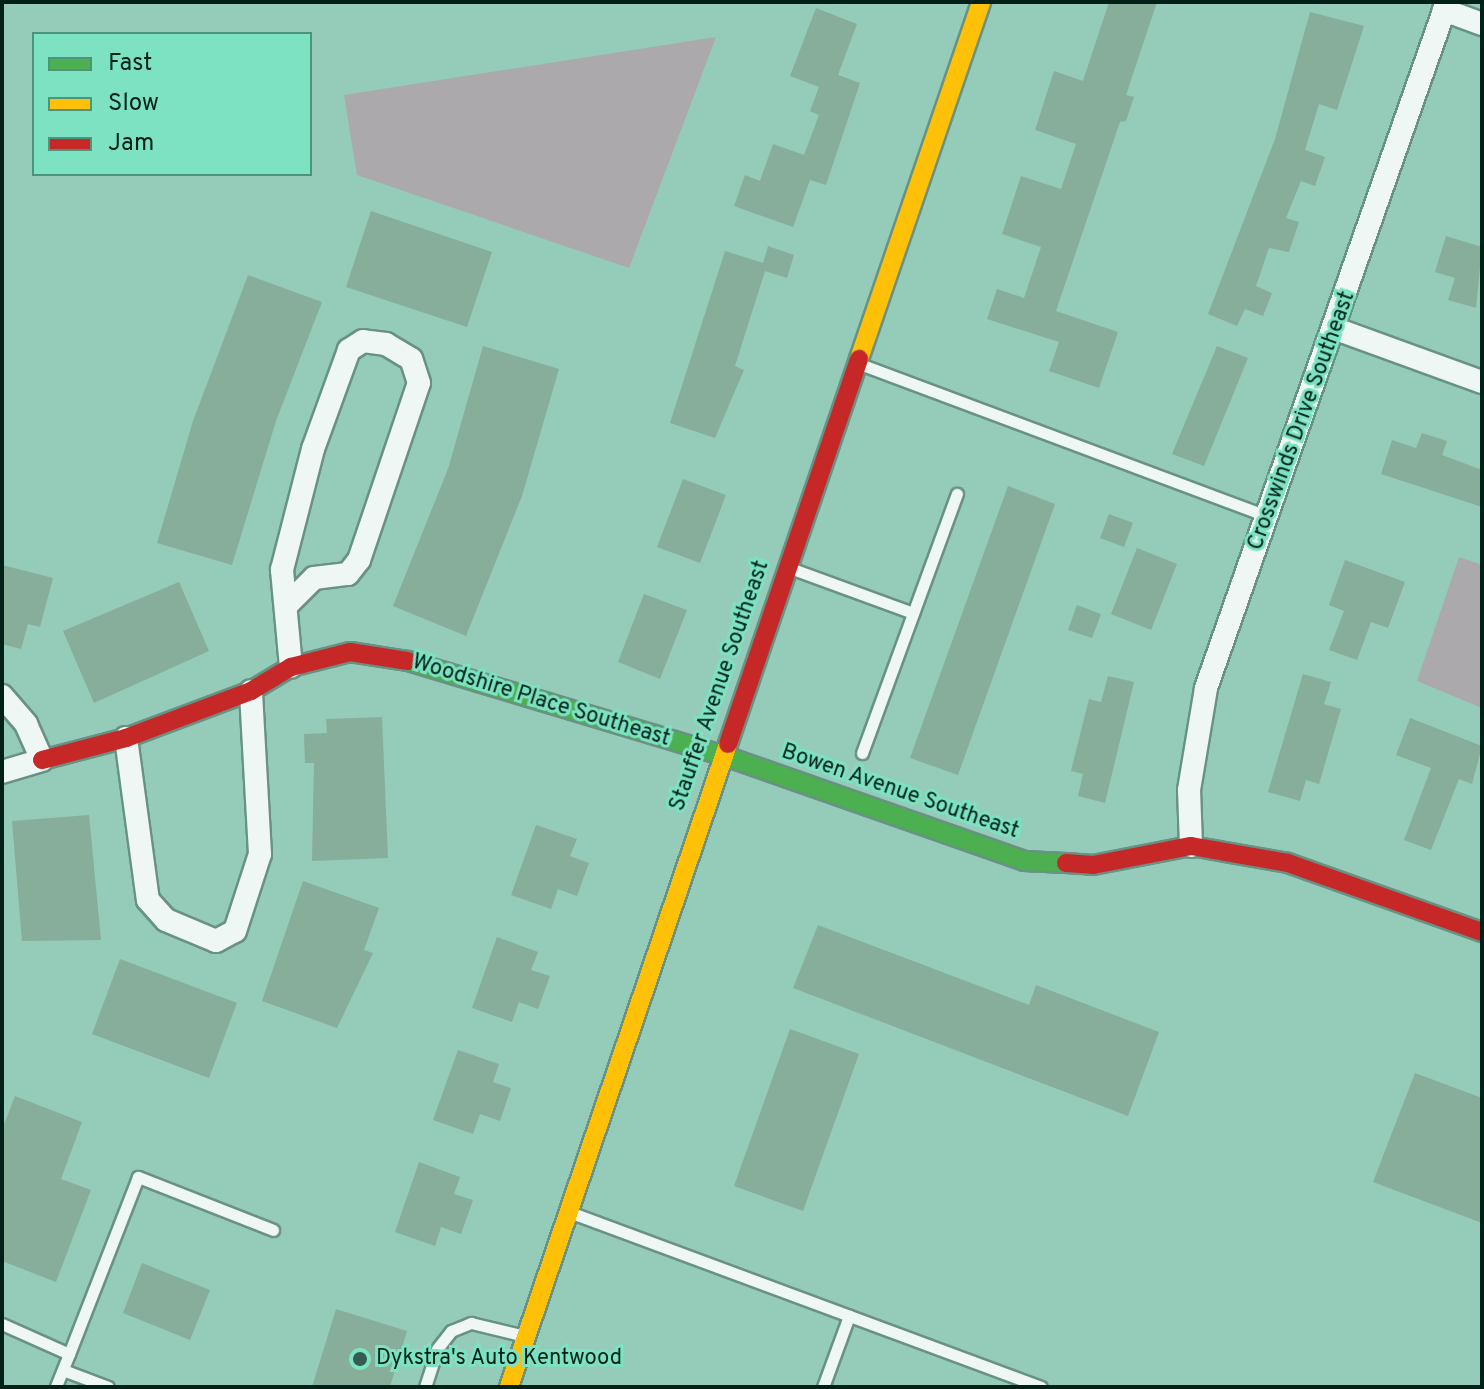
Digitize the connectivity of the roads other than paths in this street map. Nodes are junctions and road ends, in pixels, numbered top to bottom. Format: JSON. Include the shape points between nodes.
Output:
{"nodes":[{"id":1,"x":981,"y":2,"type":"edge"},
{"id":2,"x":1445,"y":6,"type":"edge"},
{"id":3,"x":1482,"y":24,"type":"edge"},
{"id":4,"x":1336,"y":329,"type":"junction"},
{"id":5,"x":856,"y":362,"type":"junction"},
{"id":6,"x":1482,"y":382,"type":"edge"},
{"id":7,"x":957,"y":494,"type":"dead end"},
{"id":8,"x":1268,"y":516,"type":"junction"},
{"id":9,"x":786,"y":566,"type":"junction"},
{"id":10,"x":290,"y":602,"type":"junction"},
{"id":11,"x":913,"y":613,"type":"junction"},
{"id":12,"x":291,"y":667,"type":"junction"},
{"id":13,"x":251,"y":691,"type":"junction"},
{"id":14,"x":2,"y":696,"type":"edge"},
{"id":15,"x":126,"y":738,"type":"junction"},
{"id":16,"x":862,"y":753,"type":"dead end"},
{"id":17,"x":722,"y":755,"type":"junction"},
{"id":18,"x":42,"y":760,"type":"junction"},
{"id":19,"x":2,"y":772,"type":"edge"},
{"id":20,"x":1191,"y":846,"type":"junction"},
{"id":21,"x":1482,"y":932,"type":"edge"},
{"id":22,"x":568,"y":1212,"type":"junction"},
{"id":23,"x":273,"y":1230,"type":"dead end"},
{"id":24,"x":849,"y":1316,"type":"junction"},
{"id":25,"x":2,"y":1324,"type":"edge"},
{"id":26,"x":526,"y":1336,"type":"junction"},
{"id":27,"x":69,"y":1354,"type":"junction"},
{"id":28,"x":63,"y":1370,"type":"junction"},
{"id":29,"x":56,"y":1387,"type":"edge"},
{"id":30,"x":108,"y":1387,"type":"edge"},
{"id":31,"x":425,"y":1387,"type":"edge"},
{"id":32,"x":509,"y":1387,"type":"edge"},
{"id":33,"x":823,"y":1387,"type":"edge"},
{"id":34,"x":1041,"y":1387,"type":"edge"}],
"edges":[{"from":1,"to":5,"type":"street","name":"Stauffer Avenue Southeast"},
{"from":2,"to":3,"type":"street"},
{"from":2,"to":4,"type":"street","name":"Crosswinds Drive Southeast"},
{"from":4,"to":6,"type":"street"},
{"from":4,"to":8,"type":"street","name":"Crosswinds Drive Southeast"},
{"from":5,"to":8,"type":"lane"},
{"from":5,"to":9,"type":"street","name":"Stauffer Avenue Southeast"},
{"from":7,"to":11,"type":"lane"},
{"from":8,"to":20,"type":"street","name":"Crosswinds Drive Southeast","via":[[1206,688],[1189,790]]},
{"from":9,"to":11,"type":"lane"},
{"from":9,"to":17,"type":"street","name":"Stauffer Avenue Southeast"},
{"from":10,"to":10,"type":"street","via":[[282,570],[331,390],[349,350],[363,341],[386,344],[411,359],[419,383],[359,560],[348,574],[314,578]]},
{"from":10,"to":12,"type":"street"},
{"from":11,"to":16,"type":"lane"},
{"from":12,"to":13,"type":"street","name":"Woodshire Place Southeast"},
{"from":12,"to":17,"type":"street","name":"Woodshire Place Southeast","via":[[350,652],[418,662]]},
{"from":13,"to":15,"type":"street","name":"Woodshire Place Southeast"},
{"from":13,"to":15,"type":"street","via":[[260,854],[235,931],[216,941],[166,920],[148,900]]},
{"from":14,"to":18,"type":"street","via":[[26,724]]},
{"from":15,"to":18,"type":"street","name":"Woodshire Place Southeast"},
{"from":17,"to":20,"type":"street","name":"Bowen Avenue Southeast","via":[[1024,861],[1093,865]]},
{"from":17,"to":22,"type":"street","name":"Stauffer Avenue Southeast"},
{"from":18,"to":19,"type":"street","name":"Woodshire Place Southeast"},
{"from":20,"to":21,"type":"street","name":"Bowen Avenue Southeast","via":[[1288,863]]},
{"from":22,"to":24,"type":"lane"},
{"from":22,"to":26,"type":"street","name":"Stauffer Avenue Southeast"},
{"from":23,"to":27,"type":"lane","via":[[138,1177]]},
{"from":24,"to":33,"type":"lane"},
{"from":24,"to":34,"type":"lane"},
{"from":25,"to":27,"type":"lane"},
{"from":26,"to":31,"type":"lane","via":[[471,1323],[451,1331],[437,1349]]},
{"from":26,"to":32,"type":"street","name":"Stauffer Avenue Southeast"},
{"from":27,"to":28,"type":"lane"},
{"from":28,"to":29,"type":"lane"},
{"from":28,"to":30,"type":"lane"}]}
